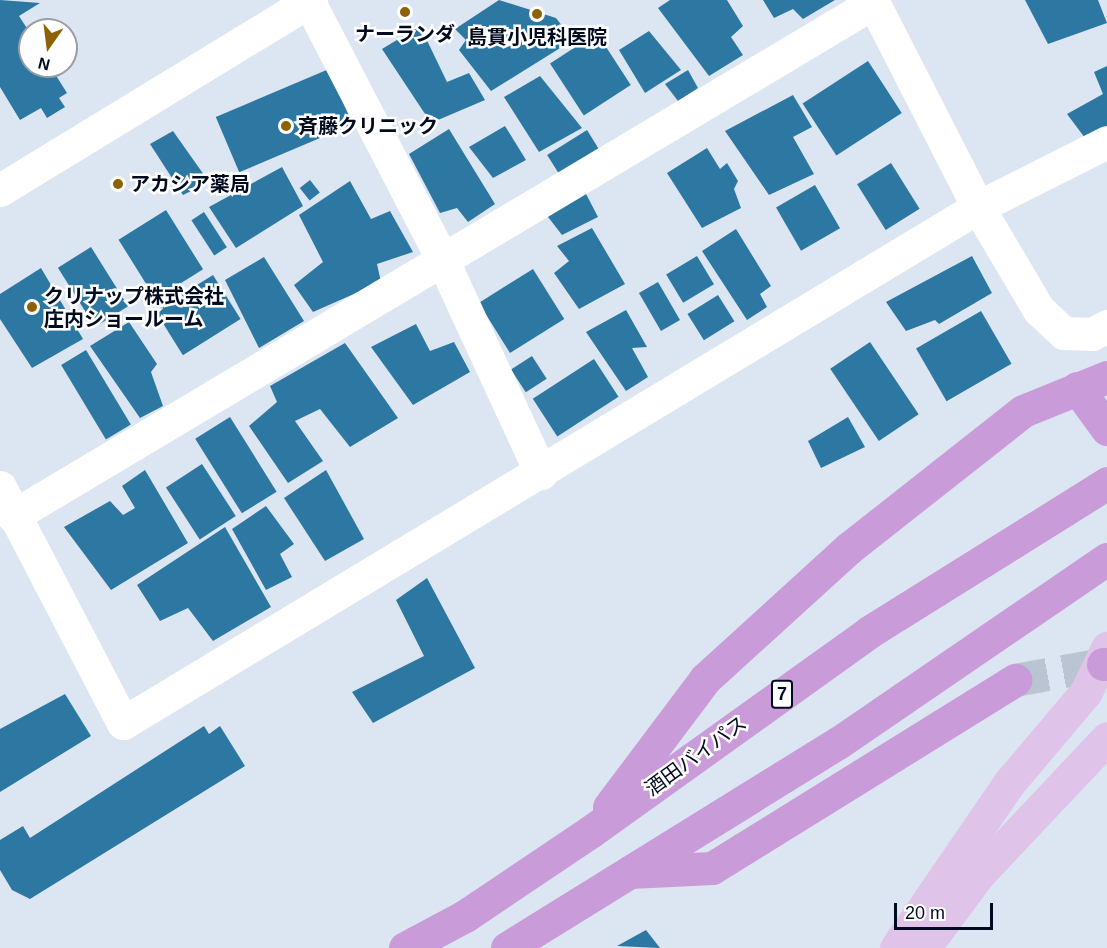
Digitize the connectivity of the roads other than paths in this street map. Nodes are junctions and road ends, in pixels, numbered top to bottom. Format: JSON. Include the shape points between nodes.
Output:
{"nodes":[{"id":1,"x":310,"y":0,"type":"edge"},
{"id":2,"x":872,"y":1,"type":"edge"},
{"id":3,"x":1107,"y":142,"type":"edge"},
{"id":4,"x":0,"y":190,"type":"edge"},
{"id":5,"x":978,"y":207,"type":"junction"},
{"id":6,"x":442,"y":259,"type":"junction"},
{"id":7,"x":1107,"y":326,"type":"edge"},
{"id":8,"x":1107,"y":377,"type":"edge"},
{"id":9,"x":1077,"y":388,"type":"junction"},
{"id":10,"x":1107,"y":429,"type":"edge"},
{"id":11,"x":541,"y":473,"type":"junction"},
{"id":12,"x":1107,"y":483,"type":"edge"},
{"id":13,"x":0,"y":487,"type":"edge"},
{"id":14,"x":14,"y":516,"type":"junction"},
{"id":15,"x":1107,"y":558,"type":"edge"},
{"id":16,"x":1106,"y":659,"type":"edge"},
{"id":17,"x":1015,"y":680,"type":"tunnel mouth"},
{"id":18,"x":1107,"y":738,"type":"edge"},
{"id":19,"x":590,"y":832,"type":"junction"},
{"id":20,"x":627,"y":872,"type":"junction"},
{"id":21,"x":409,"y":946,"type":"edge"},
{"id":22,"x":507,"y":948,"type":"edge"},
{"id":23,"x":896,"y":948,"type":"edge"},
{"id":24,"x":924,"y":948,"type":"edge"}],
"edges":[{"from":1,"to":4,"type":"street"},
{"from":1,"to":6,"type":"street"},
{"from":2,"to":5,"type":"street"},
{"from":2,"to":6,"type":"street"},
{"from":3,"to":5,"type":"street"},
{"from":5,"to":7,"type":"street","via":[[1039,310],[1064,333],[1092,334]]},
{"from":5,"to":11,"type":"street"},
{"from":6,"to":11,"type":"street"},
{"from":6,"to":14,"type":"street"},
{"from":8,"to":9,"type":"highway"},
{"from":9,"to":10,"type":"highway"},
{"from":9,"to":19,"type":"highway","via":[[1023,411],[823,571],[705,679]]},
{"from":11,"to":14,"type":"street","via":[[123,723]]},
{"from":12,"to":19,"type":"highway","name":"酒田バイパス","number":"7","via":[[869,632]]},
{"from":13,"to":14,"type":"street"},
{"from":15,"to":20,"type":"highway","via":[[838,743]]},
{"from":16,"to":23,"type":"main road","via":[[1086,692],[1009,783]]},
{"from":17,"to":20,"type":"highway","via":[[712,868]]},
{"from":18,"to":24,"type":"main road","via":[[978,875]]},
{"from":19,"to":21,"type":"highway","name":"酒田バイパス","number":"7","via":[[465,916]]},
{"from":20,"to":22,"type":"highway"}]}
